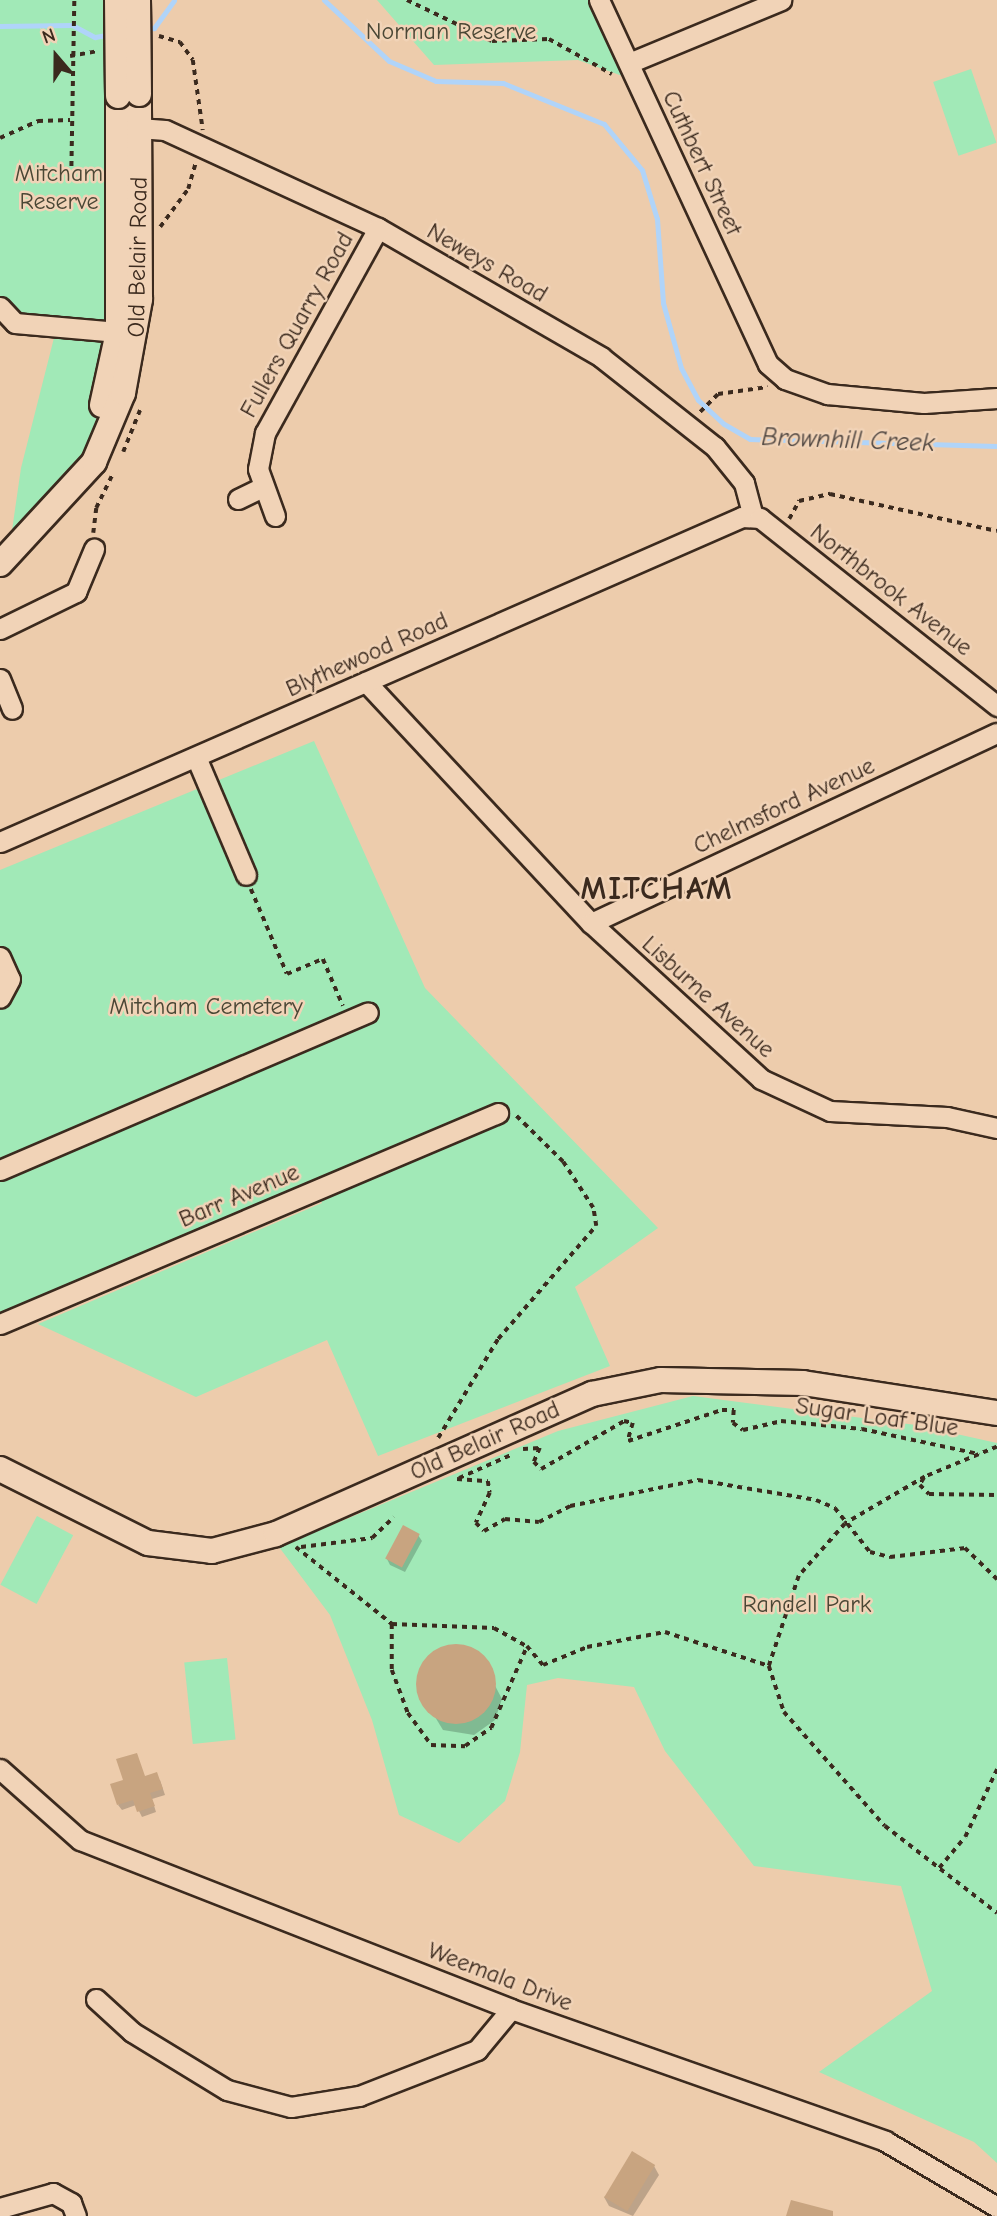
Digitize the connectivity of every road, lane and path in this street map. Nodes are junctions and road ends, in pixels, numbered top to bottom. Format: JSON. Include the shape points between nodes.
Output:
{"nodes":[{"id":1,"x":74,"y":0,"type":"edge"},
{"id":2,"x":117,"y":0,"type":"edge"},
{"id":3,"x":138,"y":0,"type":"edge"},
{"id":4,"x":407,"y":0,"type":"edge"},
{"id":5,"x":599,"y":0,"type":"edge"},
{"id":6,"x":782,"y":0,"type":"edge"},
{"id":7,"x":149,"y":36,"type":"dead end"},
{"id":8,"x":106,"y":48,"type":"dead end"},
{"id":9,"x":70,"y":55,"type":"junction"},
{"id":10,"x":632,"y":70,"type":"junction"},
{"id":11,"x":128,"y":95,"type":"junction"},
{"id":12,"x":70,"y":120,"type":"junction"},
{"id":13,"x":128,"y":127,"type":"junction"},
{"id":14,"x":0,"y":138,"type":"edge"},
{"id":15,"x":200,"y":146,"type":"junction"},
{"id":16,"x":71,"y":176,"type":"dead end"},
{"id":17,"x":378,"y":228,"type":"junction"},
{"id":18,"x":0,"y":307,"type":"edge"},
{"id":19,"x":128,"y":333,"type":"junction"},
{"id":20,"x":781,"y":375,"type":"junction"},
{"id":21,"x":997,"y":398,"type":"edge"},
{"id":22,"x":700,"y":412,"type":"dead end"},
{"id":23,"x":263,"y":487,"type":"junction"},
{"id":24,"x":237,"y":499,"type":"dead end"},
{"id":25,"x":275,"y":516,"type":"dead end"},
{"id":26,"x":753,"y":516,"type":"junction"},
{"id":27,"x":997,"y":531,"type":"edge"},
{"id":28,"x":790,"y":542,"type":"junction"},
{"id":29,"x":94,"y":549,"type":"dead end"},
{"id":30,"x":0,"y":564,"type":"edge"},
{"id":31,"x":0,"y":629,"type":"edge"},
{"id":32,"x":0,"y":679,"type":"edge"},
{"id":33,"x":366,"y":682,"type":"junction"},
{"id":34,"x":997,"y":706,"type":"edge"},
{"id":35,"x":12,"y":709,"type":"dead end"},
{"id":36,"x":997,"y":733,"type":"edge"},
{"id":37,"x":196,"y":757,"type":"junction"},
{"id":38,"x":0,"y":842,"type":"edge"},
{"id":39,"x":246,"y":876,"type":"joint"},
{"id":40,"x":591,"y":923,"type":"junction"},
{"id":41,"x":0,"y":957,"type":"edge"},
{"id":42,"x":0,"y":998,"type":"edge"},
{"id":43,"x":368,"y":1012,"type":"dead end"},
{"id":44,"x":349,"y":1021,"type":"junction"},
{"id":45,"x":498,"y":1113,"type":"joint"},
{"id":46,"x":997,"y":1128,"type":"edge"},
{"id":47,"x":0,"y":1170,"type":"edge"},
{"id":48,"x":0,"y":1324,"type":"edge"},
{"id":49,"x":997,"y":1413,"type":"edge"},
{"id":50,"x":997,"y":1447,"type":"edge"},
{"id":51,"x":979,"y":1454,"type":"junction"},
{"id":52,"x":0,"y":1469,"type":"edge"},
{"id":53,"x":422,"y":1470,"type":"junction"},
{"id":54,"x":925,"y":1477,"type":"junction"},
{"id":55,"x":455,"y":1479,"type":"junction"},
{"id":56,"x":443,"y":1485,"type":"dead end"},
{"id":57,"x":997,"y":1495,"type":"edge"},
{"id":58,"x":394,"y":1517,"type":"dead end"},
{"id":59,"x":845,"y":1524,"type":"junction"},
{"id":60,"x":315,"y":1537,"type":"dead end"},
{"id":61,"x":286,"y":1541,"type":"junction"},
{"id":62,"x":997,"y":1579,"type":"edge"},
{"id":63,"x":392,"y":1624,"type":"junction"},
{"id":64,"x":527,"y":1646,"type":"junction"},
{"id":65,"x":769,"y":1667,"type":"junction"},
{"id":66,"x":0,"y":1769,"type":"edge"},
{"id":67,"x":997,"y":1769,"type":"edge"},
{"id":68,"x":939,"y":1868,"type":"junction"},
{"id":69,"x":997,"y":1913,"type":"edge"},
{"id":70,"x":96,"y":1999,"type":"dead end"},
{"id":71,"x":511,"y":2009,"type":"junction"},
{"id":72,"x":997,"y":2207,"type":"edge"},
{"id":73,"x":0,"y":2208,"type":"edge"},
{"id":74,"x":76,"y":2216,"type":"edge"}],
"edges":[{"from":1,"to":9,"type":"path"},
{"from":2,"to":11,"type":"main road","name":"Old Belair Road","bridge":true},
{"from":3,"to":11,"type":"main road","name":"Old Belair Road","bridge":true},
{"from":4,"to":10,"type":"path","via":[[492,41],[548,40],[605,72]]},
{"from":5,"to":10,"type":"street","name":"Cuthbert Street"},
{"from":6,"to":10,"type":"street"},
{"from":7,"to":15,"type":"path","via":[[180,42],[193,60],[203,127]]},
{"from":8,"to":9,"type":"path"},
{"from":9,"to":12,"type":"path"},
{"from":10,"to":20,"type":"street","name":"Cuthbert Street","via":[[756,347]]},
{"from":11,"to":13,"type":"main road","name":"Old Belair Road"},
{"from":12,"to":14,"type":"path","via":[[38,121]]},
{"from":12,"to":16,"type":"path"},
{"from":13,"to":15,"type":"street","name":"Neweys Road"},
{"from":13,"to":19,"type":"main road","name":"Old Belair Road"},
{"from":15,"to":17,"type":"street","name":"Neweys Road"},
{"from":17,"to":23,"type":"street","name":"Fullers Quarry Road","via":[[265,433],[258,469]]},
{"from":17,"to":26,"type":"street","name":"Neweys Road","via":[[629,375],[715,447],[744,483]]},
{"from":18,"to":19,"type":"street","via":[[15,323]]},
{"from":19,"to":30,"type":"main road","name":"Old Belair Road","via":[[65,496]]},
{"from":20,"to":21,"type":"street","via":[[827,394],[875,399]]},
{"from":20,"to":22,"type":"path","via":[[769,387],[711,398]]},
{"from":23,"to":24,"type":"street"},
{"from":23,"to":25,"type":"street","name":"Fullers Quarry Road"},
{"from":26,"to":28,"type":"street","name":"Northbrook Avenue"},
{"from":26,"to":33,"type":"street","name":"Blythewood Road","via":[[730,520]]},
{"from":27,"to":28,"type":"path","via":[[830,494],[799,501],[789,513]]},
{"from":28,"to":34,"type":"street","name":"Northbrook Avenue"},
{"from":29,"to":31,"type":"street","via":[[76,592]]},
{"from":32,"to":35,"type":"street"},
{"from":33,"to":37,"type":"street","name":"Blythewood Road"},
{"from":33,"to":40,"type":"street","name":"Lisburne Avenue"},
{"from":36,"to":40,"type":"street","name":"Chelmsford Avenue"},
{"from":37,"to":38,"type":"street","name":"Blythewood Road"},
{"from":37,"to":39,"type":"street"},
{"from":39,"to":44,"type":"path","via":[[288,974],[323,959]]},
{"from":40,"to":46,"type":"street","name":"Lisburne Avenue","via":[[761,1079],[830,1111],[947,1117]]},
{"from":41,"to":42,"type":"street","via":[[10,979]]},
{"from":43,"to":44,"type":"street"},
{"from":44,"to":47,"type":"street"},
{"from":45,"to":48,"type":"street","name":"Barr Avenue"},
{"from":45,"to":53,"type":"path","via":[[526,1120],[554,1152],[593,1208],[596,1226],[498,1339]]},
{"from":49,"to":53,"type":"main road","name":"Old Belair Road","via":[[803,1383],[661,1380],[592,1394]]},
{"from":50,"to":51,"type":"path"},
{"from":51,"to":54,"type":"path"},
{"from":51,"to":55,"type":"path","name":"Sugar Loaf Blue","via":[[862,1429],[781,1421],[743,1430],[733,1423],[734,1410],[722,1410],[628,1441],[634,1423],[624,1421],[541,1469],[534,1462],[540,1448],[531,1447]]},
{"from":52,"to":61,"type":"main road","name":"Old Belair Road","via":[[148,1543],[183,1551]]},
{"from":53,"to":61,"type":"main road","name":"Old Belair Road"},
{"from":54,"to":57,"type":"path","via":[[920,1485],[929,1494]]},
{"from":54,"to":59,"type":"path"},
{"from":55,"to":56,"type":"path","name":"Sugar Loaf Blue"},
{"from":55,"to":59,"type":"path","via":[[488,1480],[490,1493],[476,1523],[484,1531],[505,1519],[539,1522],[570,1506],[698,1480],[816,1500],[835,1508]]},
{"from":58,"to":61,"type":"path","via":[[372,1538]]},
{"from":59,"to":62,"type":"path","via":[[870,1552],[890,1557],[965,1548]]},
{"from":59,"to":65,"type":"path","via":[[799,1576]]},
{"from":60,"to":61,"type":"path"},
{"from":61,"to":63,"type":"path"},
{"from":63,"to":64,"type":"path","via":[[494,1629]]},
{"from":63,"to":64,"type":"path","via":[[392,1670],[408,1713],[431,1745],[465,1746],[491,1728]]},
{"from":64,"to":65,"type":"path","via":[[543,1665],[555,1665],[587,1647],[665,1632]]},
{"from":65,"to":68,"type":"path","via":[[784,1712],[885,1826]]},
{"from":66,"to":71,"type":"street","name":"Weemala Drive","via":[[80,1840]]},
{"from":67,"to":68,"type":"path","via":[[965,1838]]},
{"from":68,"to":69,"type":"path"},
{"from":70,"to":71,"type":"street","via":[[132,2032],[227,2090],[291,2106],[359,2096],[477,2050]]},
{"from":71,"to":72,"type":"street","name":"Weemala Drive","via":[[885,2141]]},
{"from":73,"to":74,"type":"street","via":[[53,2193],[71,2203]]}]}
